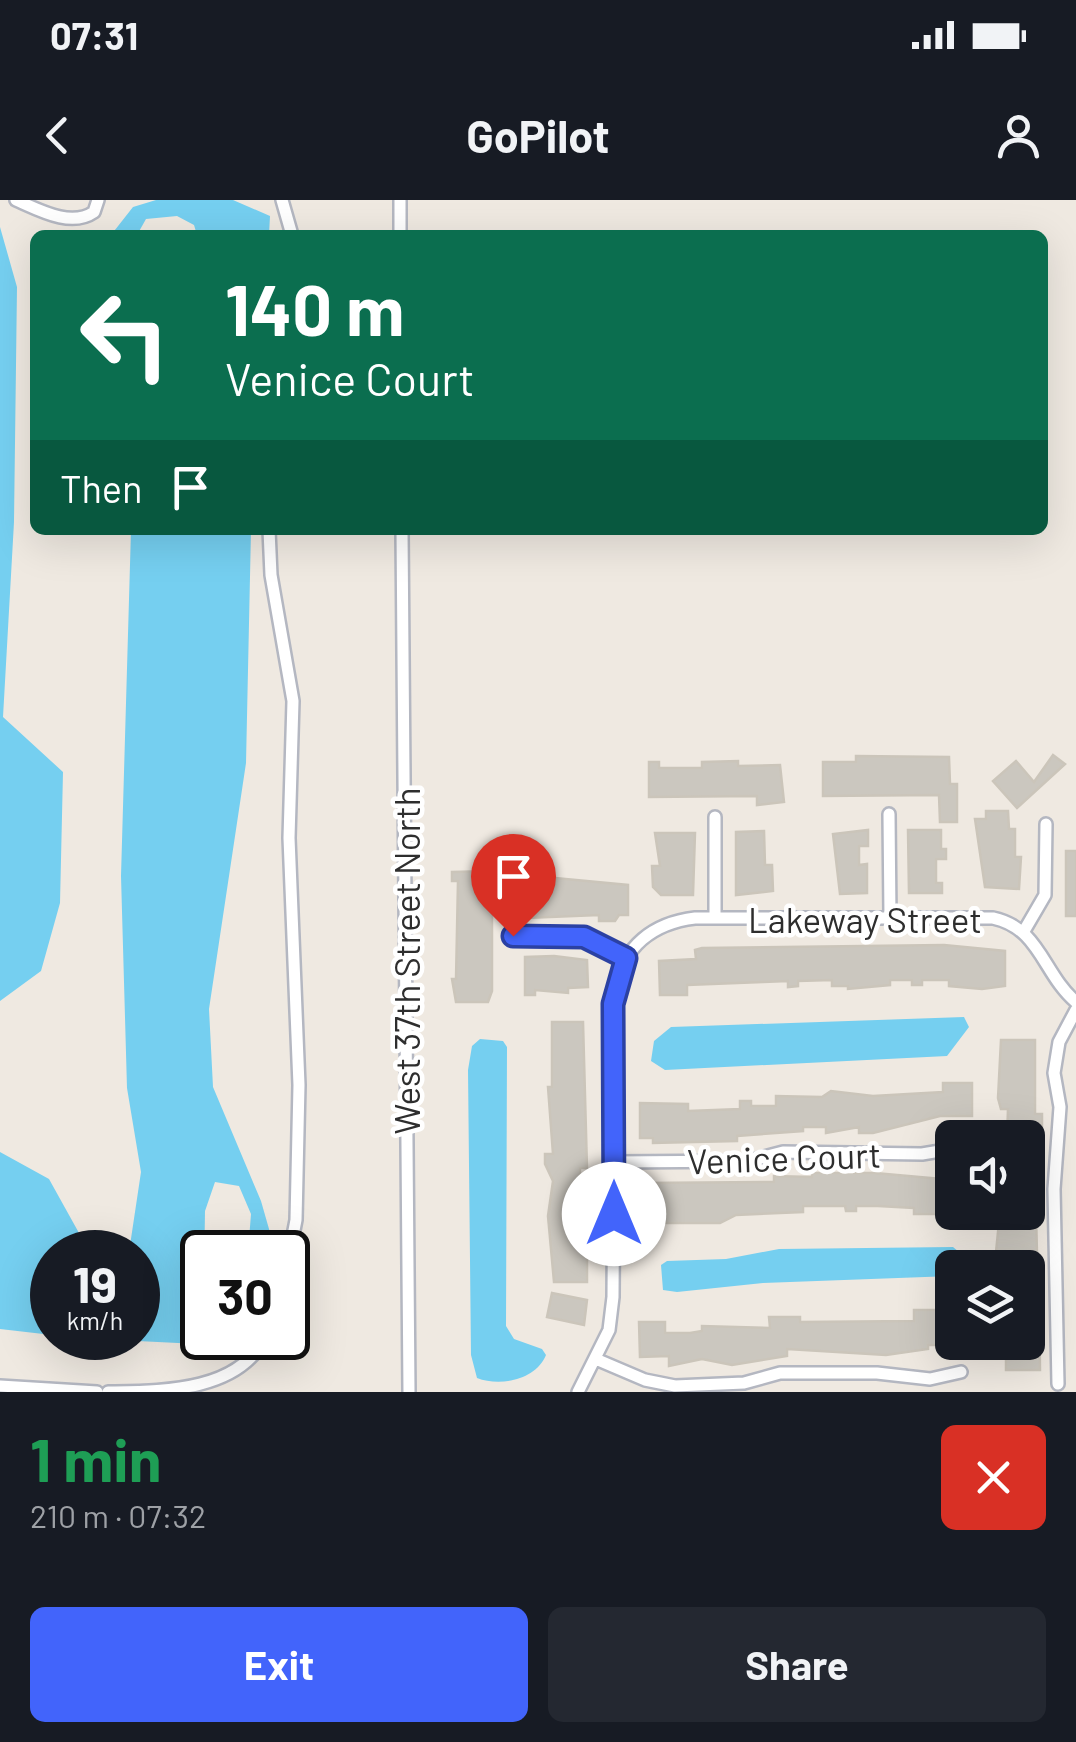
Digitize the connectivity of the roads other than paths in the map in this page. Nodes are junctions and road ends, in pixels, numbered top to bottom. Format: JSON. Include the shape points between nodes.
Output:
{"nodes":[{"id":1,"x":16,"y":200,"type":"edge"},
{"id":2,"x":98,"y":200,"type":"edge"},
{"id":3,"x":282,"y":200,"type":"edge"},
{"id":4,"x":400,"y":200,"type":"edge"},
{"id":5,"x":291,"y":230,"type":"edge"},
{"id":6,"x":400,"y":230,"type":"edge"},
{"id":7,"x":269,"y":535,"type":"edge"},
{"id":8,"x":402,"y":535,"type":"edge"},
{"id":9,"x":889,"y":814,"type":"dead end"},
{"id":10,"x":715,"y":816,"type":"dead end"},
{"id":11,"x":1046,"y":824,"type":"dead end"},
{"id":12,"x":715,"y":918,"type":"junction"},
{"id":13,"x":890,"y":918,"type":"junction"},
{"id":14,"x":1024,"y":931,"type":"junction"},
{"id":15,"x":513,"y":936,"type":"dead end"},
{"id":16,"x":626,"y":958,"type":"junction"},
{"id":17,"x":1076,"y":1002,"type":"edge"},
{"id":18,"x":1076,"y":1010,"type":"edge"},
{"id":19,"x":935,"y":1152,"type":"edge"},
{"id":20,"x":614,"y":1162,"type":"junction"},
{"id":21,"x":294,"y":1230,"type":"edge"},
{"id":22,"x":248,"y":1360,"type":"edge"},
{"id":23,"x":598,"y":1360,"type":"junction"},
{"id":24,"x":962,"y":1372,"type":"dead end"},
{"id":25,"x":1058,"y":1384,"type":"dead end"},
{"id":26,"x":0,"y":1386,"type":"edge"},
{"id":27,"x":96,"y":1392,"type":"edge"},
{"id":28,"x":108,"y":1392,"type":"edge"},
{"id":29,"x":409,"y":1392,"type":"edge"},
{"id":30,"x":578,"y":1392,"type":"edge"}],
"edges":[{"from":1,"to":2,"type":"street","via":[[78,219],[94,212]]},
{"from":3,"to":5,"type":"street"},
{"from":4,"to":6,"type":"street"},
{"from":7,"to":21,"type":"street","via":[[292,701],[289,838],[299,1058]]},
{"from":8,"to":29,"type":"street","name":"West 37th Street North"},
{"from":9,"to":13,"type":"street"},
{"from":10,"to":12,"type":"street"},
{"from":11,"to":14,"type":"street","via":[[1044,895]]},
{"from":12,"to":13,"type":"street","name":"Lakeway Street"},
{"from":12,"to":16,"type":"street","name":"Lakeway Street","via":[[658,928]]},
{"from":13,"to":14,"type":"street","name":"Lakeway Street","via":[[993,918]]},
{"from":14,"to":17,"type":"street","name":"Lakeway Street","via":[[1055,983]]},
{"from":15,"to":16,"type":"street","via":[[584,937]]},
{"from":16,"to":20,"type":"street","via":[[614,995]]},
{"from":18,"to":25,"type":"street","via":[[1058,1042],[1054,1073],[1060,1107],[1054,1188]]},
{"from":19,"to":20,"type":"street","name":"Venice Court"},
{"from":20,"to":23,"type":"street","via":[[612,1297]]},
{"from":22,"to":28,"type":"street","via":[[219,1380]]},
{"from":23,"to":24,"type":"street","via":[[675,1386],[744,1383],[780,1373],[930,1379]]},
{"from":23,"to":30,"type":"street"},
{"from":26,"to":27,"type":"street"}]}
